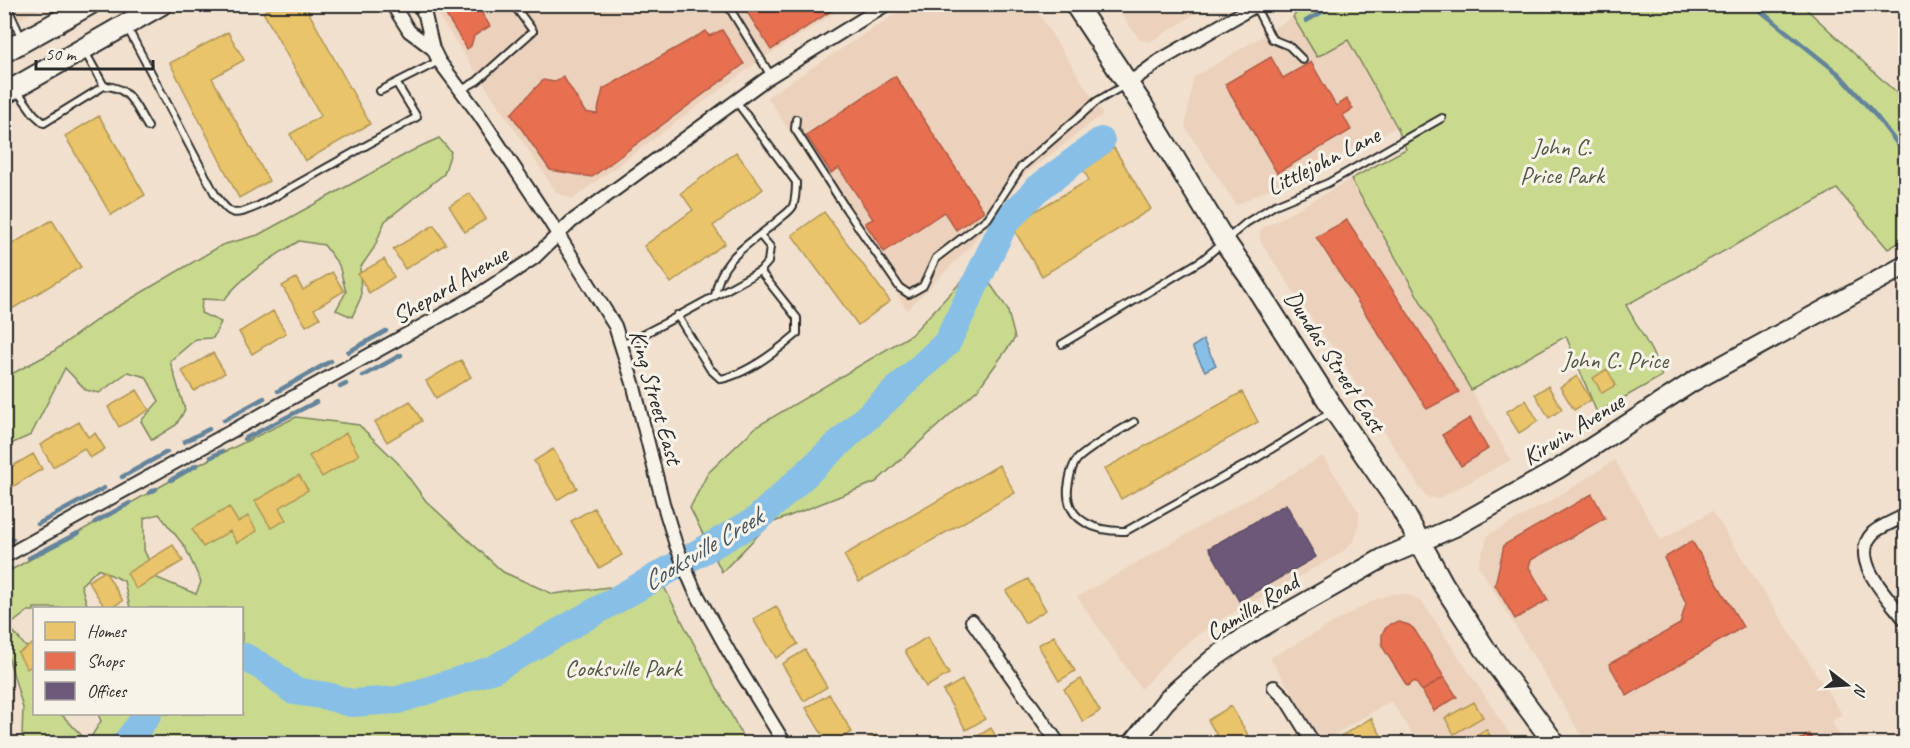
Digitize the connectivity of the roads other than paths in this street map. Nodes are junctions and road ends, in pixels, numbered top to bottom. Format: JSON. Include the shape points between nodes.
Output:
{"nodes":[{"id":1,"x":6,"y":4,"type":"edge"},
{"id":2,"x":90,"y":4,"type":"edge"},
{"id":3,"x":162,"y":4,"type":"edge"},
{"id":4,"x":392,"y":4,"type":"edge"},
{"id":5,"x":418,"y":4,"type":"edge"},
{"id":6,"x":513,"y":4,"type":"edge"},
{"id":7,"x":727,"y":4,"type":"edge"},
{"id":8,"x":887,"y":4,"type":"edge"},
{"id":9,"x":1075,"y":4,"type":"edge"},
{"id":10,"x":1256,"y":5,"type":"edge"},
{"id":11,"x":126,"y":25,"type":"junction"},
{"id":12,"x":23,"y":41,"type":"junction"},
{"id":13,"x":84,"y":49,"type":"junction"},
{"id":14,"x":433,"y":49,"type":"junction"},
{"id":15,"x":4,"y":52,"type":"edge"},
{"id":16,"x":1303,"y":60,"type":"dead end"},
{"id":17,"x":439,"y":61,"type":"junction"},
{"id":18,"x":771,"y":76,"type":"junction"},
{"id":19,"x":397,"y":84,"type":"junction"},
{"id":20,"x":1128,"y":84,"type":"junction"},
{"id":21,"x":104,"y":86,"type":"junction"},
{"id":22,"x":460,"y":90,"type":"junction"},
{"id":23,"x":10,"y":91,"type":"edge"},
{"id":24,"x":380,"y":91,"type":"dead end"},
{"id":25,"x":736,"y":100,"type":"junction"},
{"id":26,"x":1442,"y":118,"type":"dead end"},
{"id":27,"x":796,"y":119,"type":"dead end"},
{"id":28,"x":148,"y":127,"type":"dead end"},
{"id":29,"x":558,"y":235,"type":"junction"},
{"id":30,"x":760,"y":235,"type":"junction"},
{"id":31,"x":1225,"y":242,"type":"junction"},
{"id":32,"x":1905,"y":265,"type":"edge"},
{"id":33,"x":760,"y":271,"type":"junction"},
{"id":34,"x":716,"y":296,"type":"junction"},
{"id":35,"x":677,"y":315,"type":"junction"},
{"id":36,"x":1062,"y":344,"type":"dead end"},
{"id":37,"x":622,"y":345,"type":"junction"},
{"id":38,"x":1334,"y":410,"type":"junction"},
{"id":39,"x":1134,"y":422,"type":"dead end"},
{"id":40,"x":1905,"y":515,"type":"edge"},
{"id":41,"x":1420,"y":542,"type":"junction"},
{"id":42,"x":4,"y":557,"type":"edge"},
{"id":43,"x":972,"y":621,"type":"dead end"},
{"id":44,"x":1905,"y":621,"type":"edge"},
{"id":45,"x":1274,"y":687,"type":"dead end"},
{"id":46,"x":785,"y":744,"type":"edge"},
{"id":47,"x":1059,"y":744,"type":"edge"},
{"id":48,"x":1132,"y":744,"type":"edge"},
{"id":49,"x":1314,"y":744,"type":"edge"},
{"id":50,"x":1555,"y":744,"type":"edge"}],
"edges":[{"from":1,"to":12,"type":"lane"},
{"from":2,"to":12,"type":"main road"},
{"from":3,"to":11,"type":"main road"},
{"from":4,"to":14,"type":"street","name":"King Street East","via":[[409,31]]},
{"from":5,"to":14,"type":"street","name":"King Street East","via":[[425,15]]},
{"from":6,"to":22,"type":"lane","via":[[533,31],[477,81]]},
{"from":7,"to":18,"type":"lane"},
{"from":8,"to":18,"type":"street","name":"Shepard Avenue"},
{"from":9,"to":20,"type":"main road","name":"Dundas Street East"},
{"from":10,"to":16,"type":"lane","via":[[1272,39],[1289,46]]},
{"from":10,"to":20,"type":"street"},
{"from":11,"to":13,"type":"main road"},
{"from":11,"to":19,"type":"lane","via":[[215,194],[227,211],[240,214],[417,117]]},
{"from":12,"to":15,"type":"main road"},
{"from":13,"to":21,"type":"lane"},
{"from":13,"to":23,"type":"main road"},
{"from":14,"to":17,"type":"street","name":"King Street East"},
{"from":17,"to":19,"type":"lane"},
{"from":17,"to":22,"type":"street","name":"King Street East"},
{"from":18,"to":25,"type":"street","name":"Shepard Avenue"},
{"from":19,"to":24,"type":"lane"},
{"from":20,"to":27,"type":"lane","via":[[1097,101],[1021,167],[988,218],[936,258],[923,286],[909,294],[900,288],[846,209],[795,129]]},
{"from":20,"to":31,"type":"main road","name":"Dundas Street East"},
{"from":21,"to":23,"type":"lane","via":[[44,123]]},
{"from":21,"to":28,"type":"lane","via":[[127,93]]},
{"from":22,"to":29,"type":"street","name":"King Street East"},
{"from":25,"to":29,"type":"street","name":"Shepard Avenue"},
{"from":25,"to":30,"type":"lane","via":[[796,182],[792,208]]},
{"from":26,"to":31,"type":"lane","name":"Littlejohn Lane","via":[[1328,183],[1275,205]]},
{"from":29,"to":37,"type":"street","name":"King Street East","via":[[615,326]]},
{"from":29,"to":42,"type":"street","name":"Shepard Avenue","via":[[534,258],[478,295]]},
{"from":30,"to":33,"type":"lane","via":[[770,247],[768,262]]},
{"from":30,"to":34,"type":"lane","via":[[724,267],[717,281]]},
{"from":31,"to":36,"type":"lane","name":"Littlejohn Lane","via":[[1202,260]]},
{"from":31,"to":38,"type":"main road","name":"Dundas Street East"},
{"from":32,"to":41,"type":"street","name":"Kirwin Avenue","via":[[1694,381],[1558,469],[1455,527]]},
{"from":33,"to":34,"type":"lane"},
{"from":33,"to":35,"type":"lane","via":[[797,318],[797,334],[734,376],[721,379],[710,369]]},
{"from":34,"to":35,"type":"lane"},
{"from":35,"to":37,"type":"lane"},
{"from":37,"to":46,"type":"street","name":"King Street East","via":[[676,545],[688,575]]},
{"from":38,"to":39,"type":"lane","via":[[1126,531],[1090,526],[1073,512],[1067,494],[1076,460]]},
{"from":38,"to":41,"type":"main road","name":"Dundas Street East","via":[[1399,504]]},
{"from":40,"to":44,"type":"street","via":[[1874,532],[1865,555],[1873,579]]},
{"from":41,"to":48,"type":"street","name":"Camilla Road","via":[[1373,563],[1229,646],[1159,708]]},
{"from":41,"to":50,"type":"main road","name":"Dundas Street East","via":[[1485,649]]},
{"from":43,"to":47,"type":"street"},
{"from":45,"to":49,"type":"street"}]}
